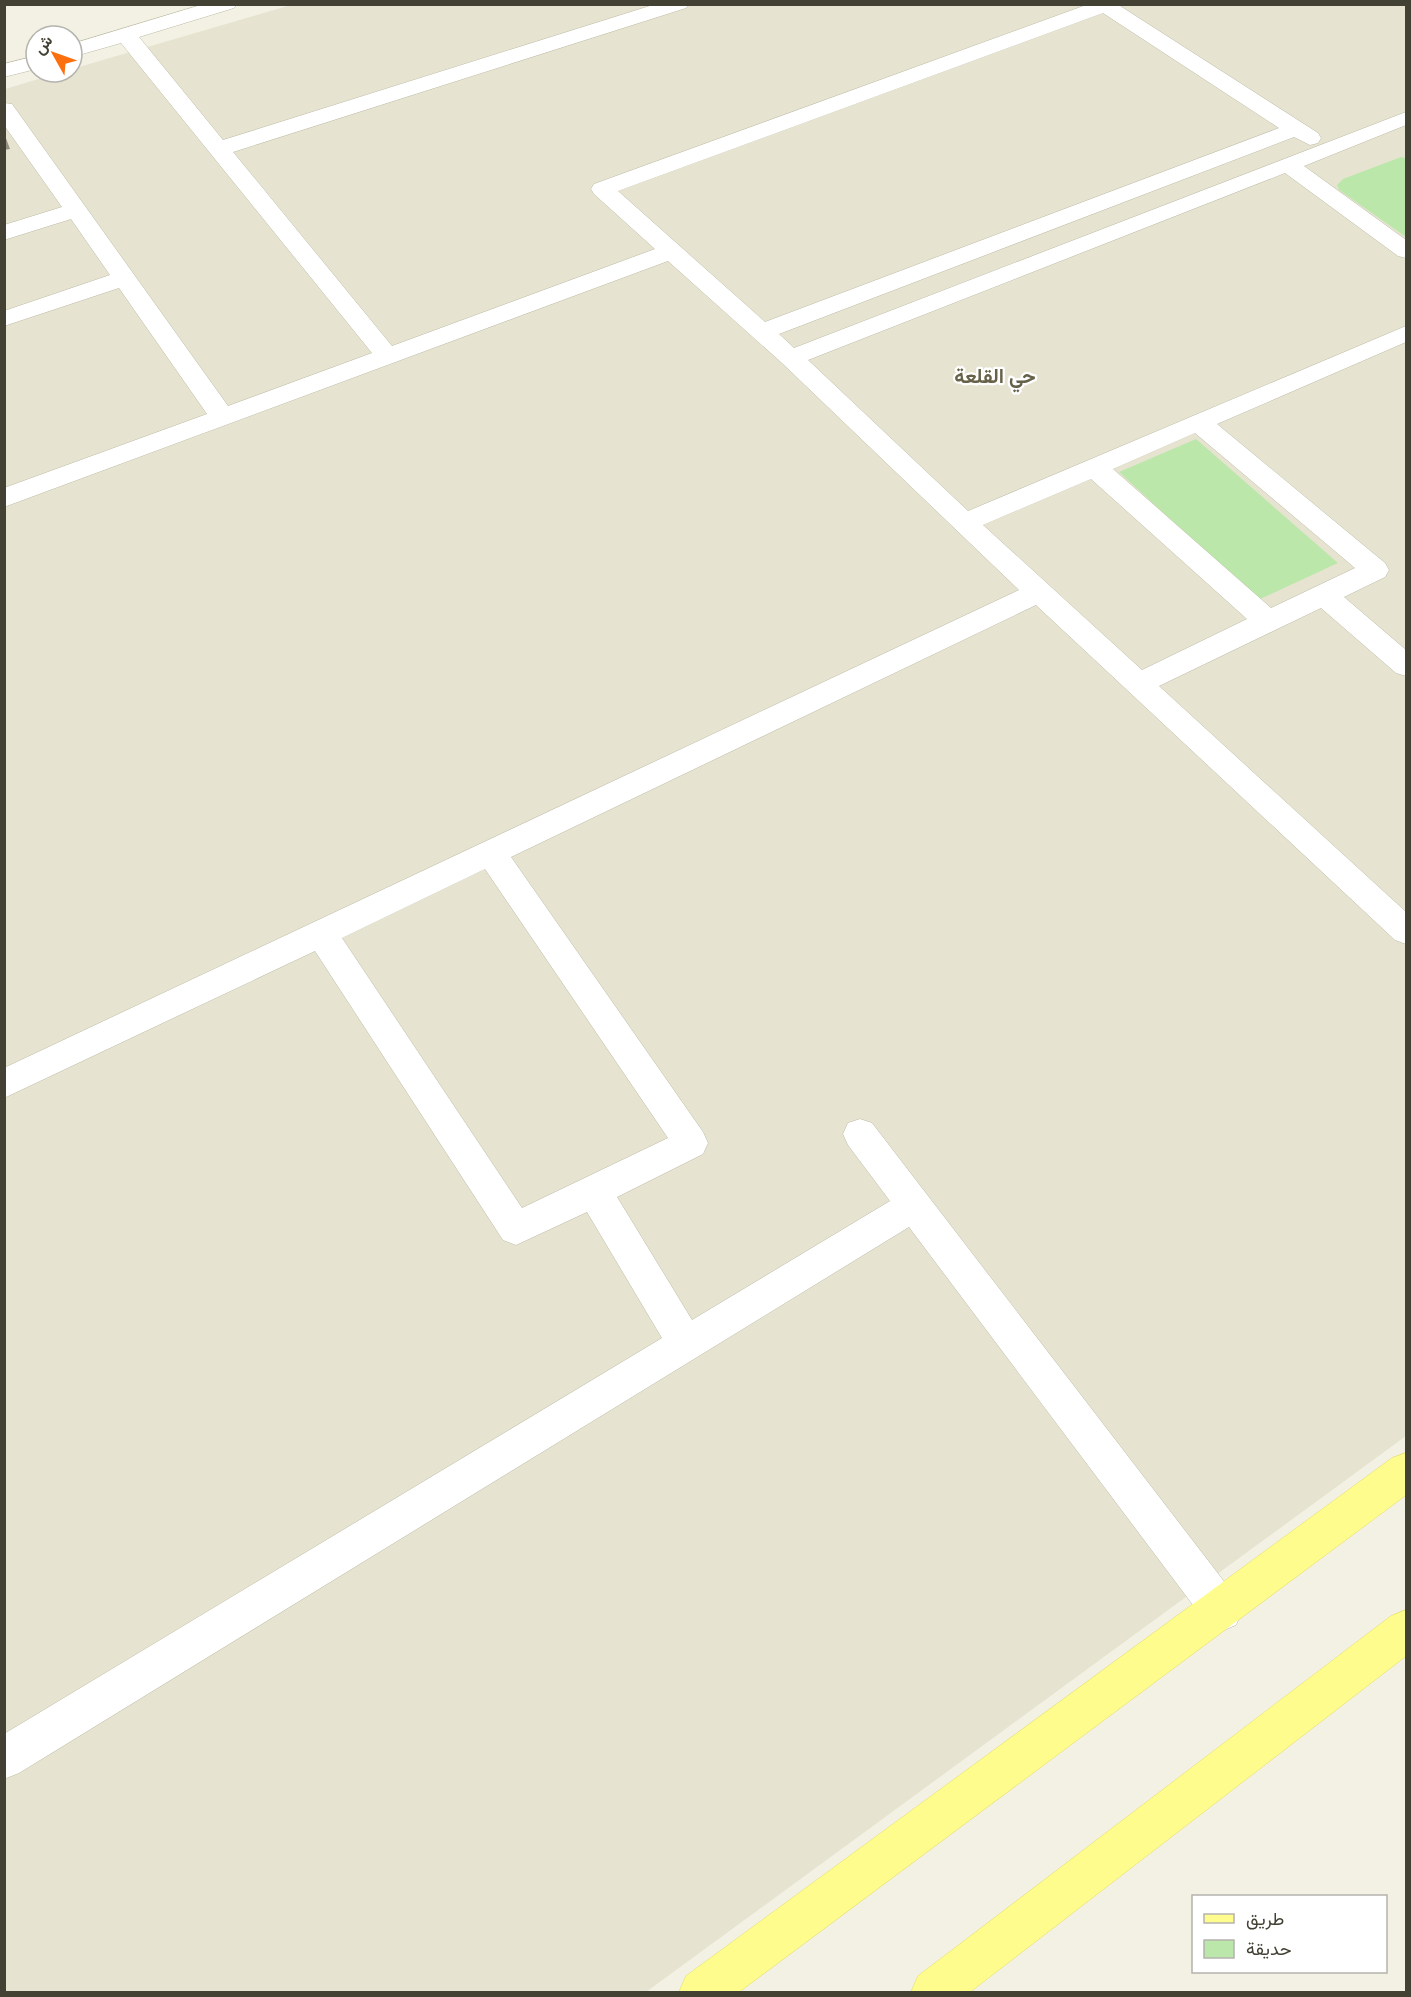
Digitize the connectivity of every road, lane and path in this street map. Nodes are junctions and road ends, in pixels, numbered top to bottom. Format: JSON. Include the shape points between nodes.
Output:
{"nodes":[{"id":1,"x":227,"y":4,"type":"edge"},
{"id":2,"x":679,"y":4,"type":"edge"},
{"id":3,"x":1103,"y":5,"type":"edge"},
{"id":4,"x":126,"y":34,"type":"junction"},
{"id":5,"x":84,"y":47,"type":"edge"},
{"id":6,"x":24,"y":65,"type":"edge"},
{"id":7,"x":4,"y":71,"type":"edge"},
{"id":8,"x":4,"y":109,"type":"edge"},
{"id":9,"x":1402,"y":125,"type":"edge"},
{"id":10,"x":1295,"y":129,"type":"junction"},
{"id":11,"x":219,"y":149,"type":"junction"},
{"id":12,"x":1326,"y":149,"type":"junction"},
{"id":13,"x":1288,"y":165,"type":"junction"},
{"id":14,"x":76,"y":210,"type":"junction"},
{"id":15,"x":4,"y":233,"type":"edge"},
{"id":16,"x":1407,"y":251,"type":"edge"},
{"id":17,"x":670,"y":252,"type":"junction"},
{"id":18,"x":125,"y":278,"type":"junction"},
{"id":19,"x":4,"y":319,"type":"edge"},
{"id":20,"x":762,"y":332,"type":"junction"},
{"id":21,"x":1407,"y":333,"type":"edge"},
{"id":22,"x":388,"y":357,"type":"junction"},
{"id":23,"x":791,"y":358,"type":"junction"},
{"id":24,"x":224,"y":417,"type":"junction"},
{"id":25,"x":1198,"y":422,"type":"junction"},
{"id":26,"x":1094,"y":467,"type":"junction"},
{"id":27,"x":4,"y":498,"type":"edge"},
{"id":28,"x":964,"y":523,"type":"junction"},
{"id":29,"x":1039,"y":592,"type":"junction"},
{"id":30,"x":1324,"y":595,"type":"junction"},
{"id":31,"x":1268,"y":622,"type":"junction"},
{"id":32,"x":1407,"y":666,"type":"edge"},
{"id":33,"x":1138,"y":684,"type":"junction"},
{"id":34,"x":490,"y":853,"type":"junction"},
{"id":35,"x":1407,"y":931,"type":"edge"},
{"id":36,"x":322,"y":934,"type":"junction"},
{"id":37,"x":4,"y":1084,"type":"edge"},
{"id":38,"x":860,"y":1134,"type":"dead end"},
{"id":39,"x":594,"y":1191,"type":"junction"},
{"id":40,"x":914,"y":1205,"type":"junction"},
{"id":41,"x":686,"y":1344,"type":"junction"},
{"id":42,"x":1407,"y":1472,"type":"edge"},
{"id":43,"x":1222,"y":1611,"type":"junction"},
{"id":44,"x":1407,"y":1631,"type":"edge"},
{"id":45,"x":4,"y":1758,"type":"edge"},
{"id":46,"x":702,"y":1992,"type":"edge"},
{"id":47,"x":934,"y":1992,"type":"edge"}],
"edges":[{"from":1,"to":4,"type":"street"},
{"from":2,"to":11,"type":"street"},
{"from":3,"to":10,"type":"street"},
{"from":3,"to":17,"type":"street","via":[[602,189]]},
{"from":4,"to":5,"type":"street"},
{"from":4,"to":11,"type":"street"},
{"from":6,"to":7,"type":"street"},
{"from":8,"to":14,"type":"street"},
{"from":9,"to":12,"type":"street"},
{"from":10,"to":12,"type":"street"},
{"from":10,"to":20,"type":"street"},
{"from":11,"to":22,"type":"street"},
{"from":12,"to":13,"type":"street"},
{"from":13,"to":16,"type":"street"},
{"from":13,"to":23,"type":"street"},
{"from":14,"to":15,"type":"street"},
{"from":14,"to":18,"type":"street"},
{"from":17,"to":20,"type":"street"},
{"from":17,"to":22,"type":"street"},
{"from":18,"to":19,"type":"street"},
{"from":18,"to":24,"type":"street"},
{"from":20,"to":23,"type":"street"},
{"from":21,"to":25,"type":"street"},
{"from":22,"to":24,"type":"street"},
{"from":23,"to":28,"type":"street"},
{"from":24,"to":27,"type":"street"},
{"from":25,"to":26,"type":"street"},
{"from":25,"to":30,"type":"street","via":[[1376,570]]},
{"from":26,"to":28,"type":"street"},
{"from":26,"to":31,"type":"street"},
{"from":28,"to":29,"type":"street"},
{"from":29,"to":33,"type":"street"},
{"from":29,"to":34,"type":"street"},
{"from":30,"to":31,"type":"street"},
{"from":30,"to":32,"type":"street"},
{"from":31,"to":33,"type":"street"},
{"from":33,"to":35,"type":"street"},
{"from":34,"to":36,"type":"street"},
{"from":34,"to":39,"type":"street","via":[[691,1143]]},
{"from":36,"to":37,"type":"street"},
{"from":36,"to":39,"type":"street","via":[[516,1229]]},
{"from":38,"to":40,"type":"street"},
{"from":39,"to":41,"type":"street"},
{"from":40,"to":41,"type":"street"},
{"from":40,"to":43,"type":"street"},
{"from":41,"to":45,"type":"street"},
{"from":42,"to":43,"type":"main road"},
{"from":43,"to":46,"type":"main road"},
{"from":44,"to":47,"type":"main road"}]}
